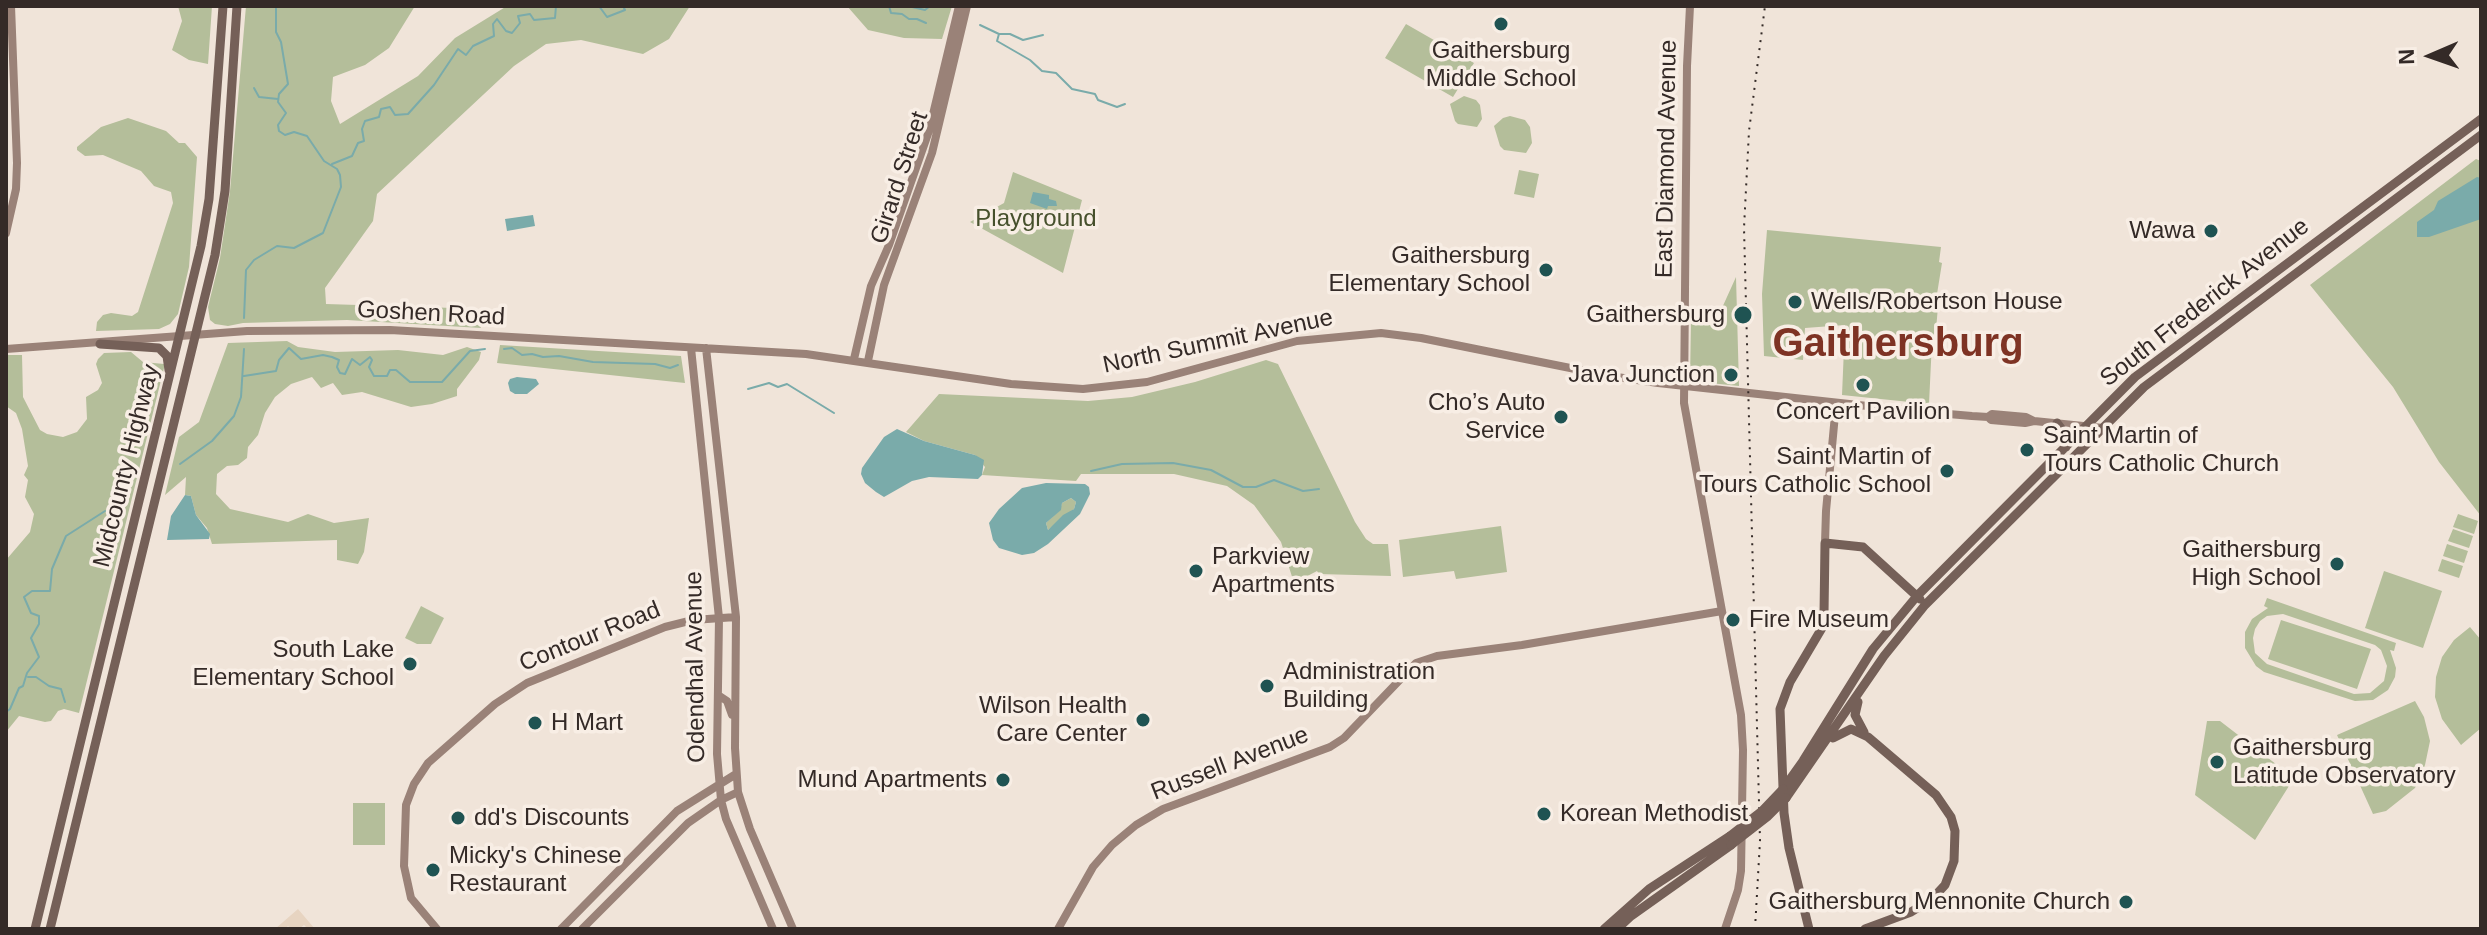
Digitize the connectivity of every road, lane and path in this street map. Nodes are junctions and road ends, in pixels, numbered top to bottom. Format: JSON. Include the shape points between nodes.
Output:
{"nodes":[{"id":1,"x":11,"y":6,"type":"edge"},
{"id":2,"x":223,"y":6,"type":"edge"},
{"id":3,"x":237,"y":6,"type":"edge"},
{"id":4,"x":959,"y":6,"type":"edge"},
{"id":5,"x":967,"y":6,"type":"edge"},
{"id":6,"x":1690,"y":6,"type":"edge"},
{"id":7,"x":2481,"y":119,"type":"edge"},
{"id":8,"x":2481,"y":135,"type":"edge"},
{"id":9,"x":6,"y":233,"type":"edge"},
{"id":10,"x":195,"y":335,"type":"junction"},
{"id":11,"x":179,"y":336,"type":"junction"},
{"id":12,"x":100,"y":344,"type":"junction"},
{"id":13,"x":691,"y":348,"type":"junction"},
{"id":14,"x":706,"y":348,"type":"junction"},
{"id":15,"x":6,"y":349,"type":"edge"},
{"id":16,"x":854,"y":359,"type":"junction"},
{"id":17,"x":868,"y":361,"type":"junction"},
{"id":18,"x":170,"y":375,"type":"junction"},
{"id":19,"x":1683,"y":385,"type":"junction"},
{"id":20,"x":1836,"y":404,"type":"junction"},
{"id":21,"x":2057,"y":423,"type":"junction"},
{"id":22,"x":2086,"y":426,"type":"junction"},
{"id":23,"x":2103,"y":428,"type":"junction"},
{"id":24,"x":2066,"y":447,"type":"junction"},
{"id":25,"x":1825,"y":543,"type":"junction"},
{"id":26,"x":1917,"y":596,"type":"junction"},
{"id":27,"x":1925,"y":605,"type":"junction"},
{"id":28,"x":1722,"y":611,"type":"junction"},
{"id":29,"x":736,"y":617,"type":"junction"},
{"id":30,"x":719,"y":618,"type":"junction"},
{"id":31,"x":1861,"y":691,"type":"junction"},
{"id":32,"x":718,"y":695,"type":"junction"},
{"id":33,"x":1868,"y":737,"type":"junction"},
{"id":34,"x":1827,"y":742,"type":"junction"},
{"id":35,"x":735,"y":748,"type":"junction"},
{"id":36,"x":736,"y":774,"type":"junction"},
{"id":37,"x":719,"y":784,"type":"junction"},
{"id":38,"x":738,"y":792,"type":"junction"},
{"id":39,"x":721,"y":800,"type":"junction"},
{"id":40,"x":1730,"y":841,"type":"junction"},
{"id":41,"x":35,"y":929,"type":"edge"},
{"id":42,"x":50,"y":929,"type":"edge"},
{"id":43,"x":437,"y":929,"type":"edge"},
{"id":44,"x":561,"y":929,"type":"edge"},
{"id":45,"x":582,"y":929,"type":"edge"},
{"id":46,"x":773,"y":929,"type":"edge"},
{"id":47,"x":793,"y":929,"type":"edge"},
{"id":48,"x":1058,"y":929,"type":"edge"},
{"id":49,"x":1604,"y":929,"type":"edge"},
{"id":50,"x":1617,"y":929,"type":"edge"},
{"id":51,"x":1725,"y":929,"type":"edge"},
{"id":52,"x":1809,"y":929,"type":"edge"},
{"id":53,"x":1865,"y":929,"type":"edge"}],
"edges":[{"from":1,"to":9,"type":"street","via":[[17,163]]},
{"from":2,"to":11,"type":"main road","name":"Midcounty Highway","via":[[209,199]]},
{"from":3,"to":10,"type":"main road","name":"Midcounty Highway","via":[[225,191]]},
{"from":4,"to":16,"type":"street","name":"Girard Street","via":[[929,131],[871,286]]},
{"from":5,"to":17,"type":"street","name":"Girard Street","via":[[932,153],[884,285]]},
{"from":6,"to":19,"type":"street","name":"East Diamond Avenue"},
{"from":7,"to":22,"type":"main road","name":"South Frederick Avenue","via":[[2135,377]]},
{"from":8,"to":23,"type":"main road","name":"South Frederick Avenue","via":[[2177,361]]},
{"from":10,"to":11,"type":"street","name":"Goshen Road"},
{"from":10,"to":13,"type":"street","name":"Goshen Road","via":[[390,330]]},
{"from":10,"to":42,"type":"main road","name":"Midcounty Highway"},
{"from":11,"to":12,"type":"street","name":"Goshen Road"},
{"from":11,"to":18,"type":"main road","name":"Midcounty Highway"},
{"from":12,"to":15,"type":"street","name":"Goshen Road"},
{"from":12,"to":18,"type":"main road","via":[[159,348],[167,356]]},
{"from":13,"to":14,"type":"street","name":"Goshen Road"},
{"from":13,"to":30,"type":"street","name":"Odendhal Avenue"},
{"from":14,"to":16,"type":"street","name":"Goshen Road"},
{"from":14,"to":29,"type":"street","name":"Odendhal Avenue"},
{"from":16,"to":17,"type":"street","name":"North Summit Avenue"},
{"from":17,"to":19,"type":"street","name":"North Summit Avenue","via":[[1011,384],[1102,388],[1160,379],[1297,341],[1381,333]]},
{"from":18,"to":41,"type":"main road","name":"Midcounty Highway"},
{"from":19,"to":20,"type":"street","name":"North Summit Avenue"},
{"from":19,"to":28,"type":"street","name":"East Diamond Avenue"},
{"from":20,"to":21,"type":"street","name":"North Summit Avenue"},
{"from":20,"to":25,"type":"street"},
{"from":21,"to":22,"type":"street","name":"North Summit Avenue"},
{"from":21,"to":24,"type":"main road","via":[[2066,435]]},
{"from":22,"to":23,"type":"street","name":"North Summit Avenue"},
{"from":22,"to":24,"type":"main road","name":"South Frederick Avenue"},
{"from":23,"to":27,"type":"main road","name":"South Frederick Avenue"},
{"from":24,"to":26,"type":"main road","name":"South Frederick Avenue"},
{"from":25,"to":26,"type":"main road","via":[[1863,547]]},
{"from":25,"to":52,"type":"main road","via":[[1822,628],[1780,709],[1789,848]]},
{"from":26,"to":27,"type":"main road"},
{"from":26,"to":40,"type":"main road","name":"South Frederick Avenue","bridge":true,"via":[[1873,649],[1803,761]]},
{"from":27,"to":31,"type":"main road","name":"South Frederick Avenue"},
{"from":28,"to":48,"type":"street","name":"Russell Avenue","via":[[1416,663],[1330,747],[1163,809],[1136,825],[1093,867]]},
{"from":28,"to":51,"type":"street","name":"East Diamond Avenue","via":[[1743,750],[1741,871]]},
{"from":29,"to":30,"type":"street","name":"Contour Road"},
{"from":29,"to":35,"type":"street","name":"Odendhal Avenue"},
{"from":30,"to":32,"type":"street","name":"Odendhal Avenue"},
{"from":30,"to":43,"type":"street","name":"Contour Road","via":[[665,627],[527,683],[428,763],[406,805],[404,866],[411,898]]},
{"from":31,"to":33,"type":"main road","via":[[1855,715]]},
{"from":31,"to":34,"type":"main road","name":"South Frederick Avenue"},
{"from":32,"to":35,"type":"street","via":[[731,708]]},
{"from":32,"to":37,"type":"street","name":"Odendhal Avenue"},
{"from":33,"to":34,"type":"main road","via":[[1851,729]]},
{"from":33,"to":53,"type":"main road","via":[[1942,802],[1951,817],[1956,846],[1949,875],[1932,899]]},
{"from":34,"to":40,"type":"main road","name":"South Frederick Avenue","bridge":true,"via":[[1786,798]]},
{"from":35,"to":36,"type":"street","name":"Odendhal Avenue"},
{"from":36,"to":37,"type":"street"},
{"from":36,"to":38,"type":"street","name":"Odendhal Avenue"},
{"from":37,"to":39,"type":"street","name":"Odendhal Avenue"},
{"from":37,"to":44,"type":"street","via":[[677,811]]},
{"from":38,"to":39,"type":"street"},
{"from":38,"to":47,"type":"street","name":"Odendhal Avenue"},
{"from":39,"to":45,"type":"street","via":[[688,823]]},
{"from":39,"to":46,"type":"street","name":"Odendhal Avenue"},
{"from":40,"to":49,"type":"main road","via":[[1649,889]]},
{"from":40,"to":50,"type":"main road"}]}
